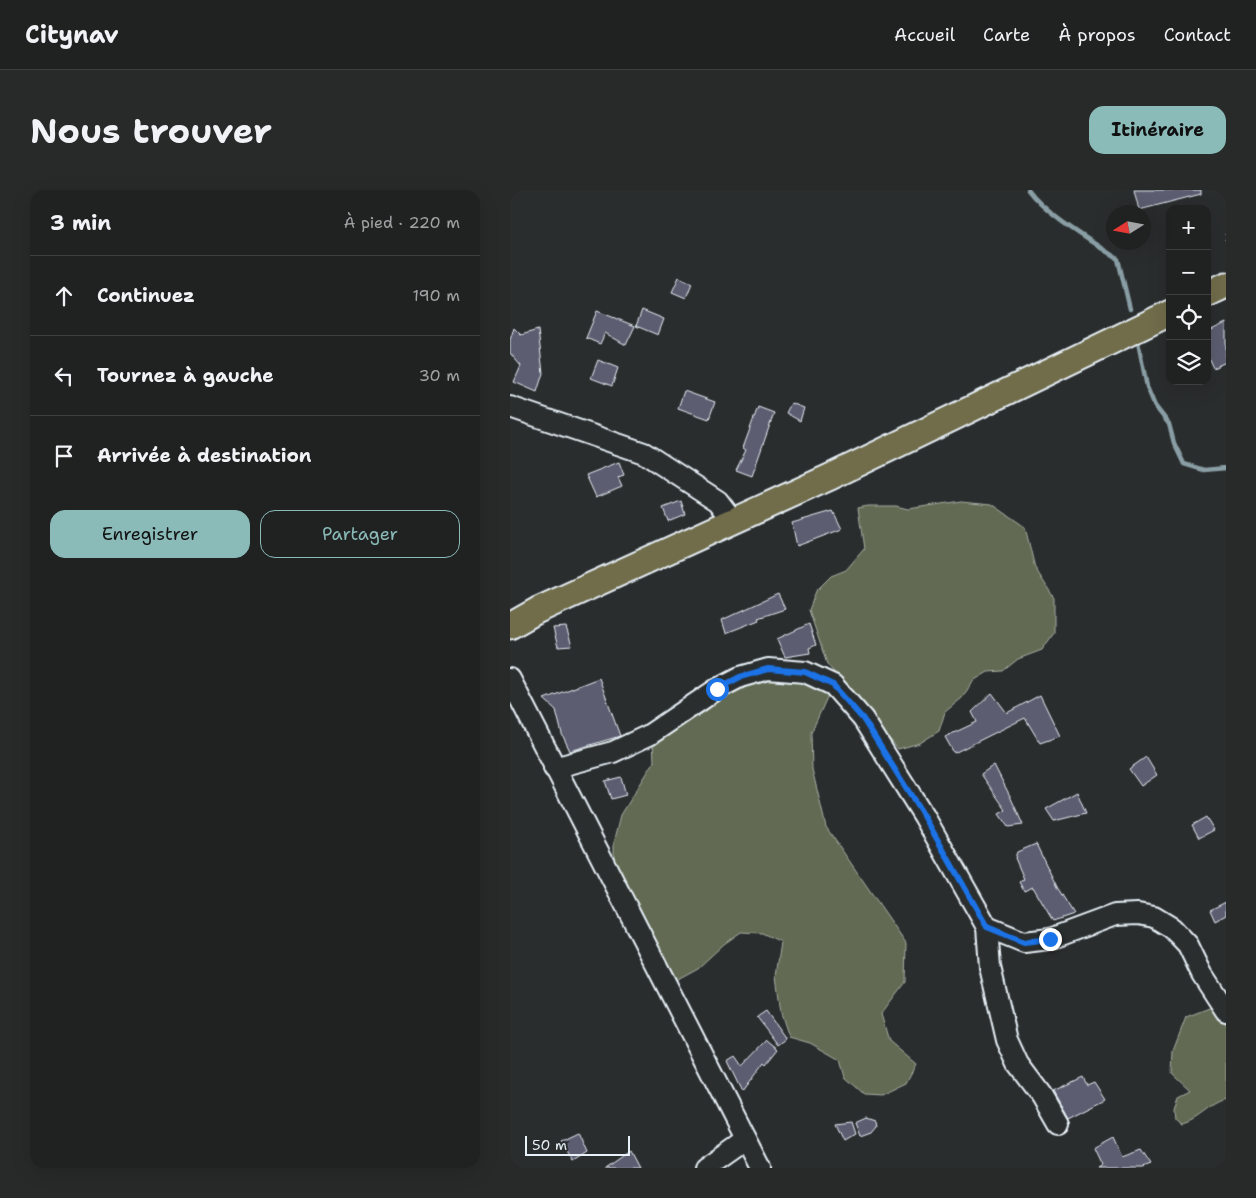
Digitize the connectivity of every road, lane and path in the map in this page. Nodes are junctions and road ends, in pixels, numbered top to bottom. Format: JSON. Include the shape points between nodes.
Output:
{"nodes":[{"id":1,"x":1226,"y":234,"type":"edge"},
{"id":2,"x":1226,"y":241,"type":"edge"},
{"id":3,"x":1226,"y":284,"type":"edge"},
{"id":4,"x":1211,"y":292,"type":"edge"},
{"id":5,"x":1160,"y":318,"type":"edge"},
{"id":6,"x":510,"y":407,"type":"edge"},
{"id":7,"x":734,"y":522,"type":"junction"},
{"id":8,"x":510,"y":626,"type":"edge"},
{"id":9,"x":510,"y":679,"type":"edge"},
{"id":10,"x":554,"y":768,"type":"junction"},
{"id":11,"x":987,"y":927,"type":"junction"},
{"id":12,"x":1226,"y":1011,"type":"edge"},
{"id":13,"x":1058,"y":1124,"type":"dead end"},
{"id":14,"x":744,"y":1139,"type":"junction"},
{"id":15,"x":704,"y":1168,"type":"edge"},
{"id":16,"x":760,"y":1168,"type":"edge"}],
"edges":[{"from":1,"to":2,"type":"path"},
{"from":3,"to":4,"type":"main road"},
{"from":5,"to":7,"type":"main road"},
{"from":6,"to":7,"type":"street","via":[[644,453],[718,501]]},
{"from":7,"to":8,"type":"main road","via":[[538,610]]},
{"from":9,"to":10,"type":"street"},
{"from":10,"to":11,"type":"street","via":[[613,752],[649,735],[740,677],[768,669],[805,672],[833,685],[863,719],[924,816]]},
{"from":10,"to":14,"type":"street"},
{"from":11,"to":12,"type":"street","via":[[1024,942],[1050,939],[1115,915],[1154,917],[1172,928],[1188,945]]},
{"from":11,"to":13,"type":"street","via":[[990,967],[1007,1040],[1018,1064]]},
{"from":14,"to":15,"type":"street"},
{"from":14,"to":16,"type":"street"}]}
